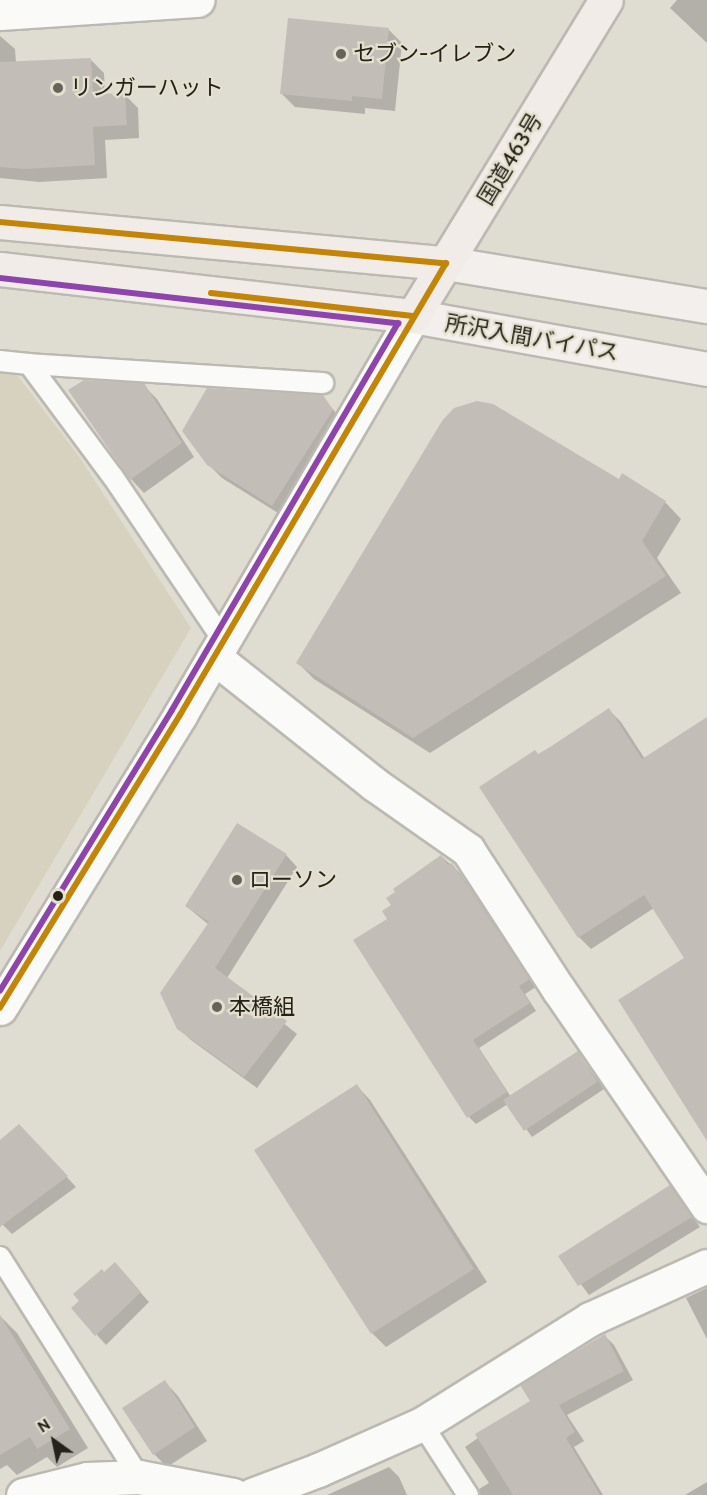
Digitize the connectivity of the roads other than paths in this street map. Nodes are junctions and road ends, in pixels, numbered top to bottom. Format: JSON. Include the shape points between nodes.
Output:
{"nodes":[{"id":1,"x":198,"y":0,"type":"edge"},
{"id":2,"x":606,"y":0,"type":"edge"},
{"id":3,"x":0,"y":13,"type":"edge"},
{"id":4,"x":0,"y":222,"type":"edge"},
{"id":5,"x":446,"y":264,"type":"junction"},
{"id":6,"x":0,"y":268,"type":"edge"},
{"id":7,"x":707,"y":306,"type":"edge"},
{"id":8,"x":413,"y":316,"type":"junction"},
{"id":9,"x":0,"y":361,"type":"edge"},
{"id":10,"x":30,"y":364,"type":"junction"},
{"id":11,"x":707,"y":369,"type":"edge"},
{"id":12,"x":323,"y":383,"type":"dead end"},
{"id":13,"x":218,"y":648,"type":"junction"},
{"id":14,"x":0,"y":1008,"type":"edge"},
{"id":15,"x":707,"y":1206,"type":"edge"},
{"id":16,"x":0,"y":1257,"type":"edge"},
{"id":17,"x":707,"y":1266,"type":"edge"},
{"id":18,"x":422,"y":1424,"type":"junction"},
{"id":19,"x":140,"y":1477,"type":"junction"},
{"id":20,"x":22,"y":1495,"type":"edge"},
{"id":21,"x":233,"y":1495,"type":"edge"},
{"id":22,"x":252,"y":1495,"type":"edge"},
{"id":23,"x":468,"y":1495,"type":"edge"}],
"edges":[{"from":1,"to":3,"type":"street"},
{"from":2,"to":5,"type":"highway","name":"国道463号"},
{"from":4,"to":5,"type":"highway"},
{"from":5,"to":7,"type":"main road"},
{"from":5,"to":8,"type":"highway","name":"国道463号"},
{"from":6,"to":8,"type":"highway","name":"所沢入間バイパス"},
{"from":8,"to":11,"type":"main road","name":"所沢入間バイパス"},
{"from":8,"to":13,"type":"street"},
{"from":9,"to":10,"type":"lane"},
{"from":10,"to":12,"type":"lane"},
{"from":10,"to":13,"type":"lane","via":[[113,477]]},
{"from":13,"to":14,"type":"street"},
{"from":13,"to":15,"type":"street","via":[[374,784],[468,850]]},
{"from":16,"to":19,"type":"lane"},
{"from":17,"to":18,"type":"street","via":[[590,1320]]},
{"from":18,"to":22,"type":"street"},
{"from":18,"to":23,"type":"lane"},
{"from":19,"to":20,"type":"street","via":[[87,1479]]},
{"from":19,"to":21,"type":"street"}]}
